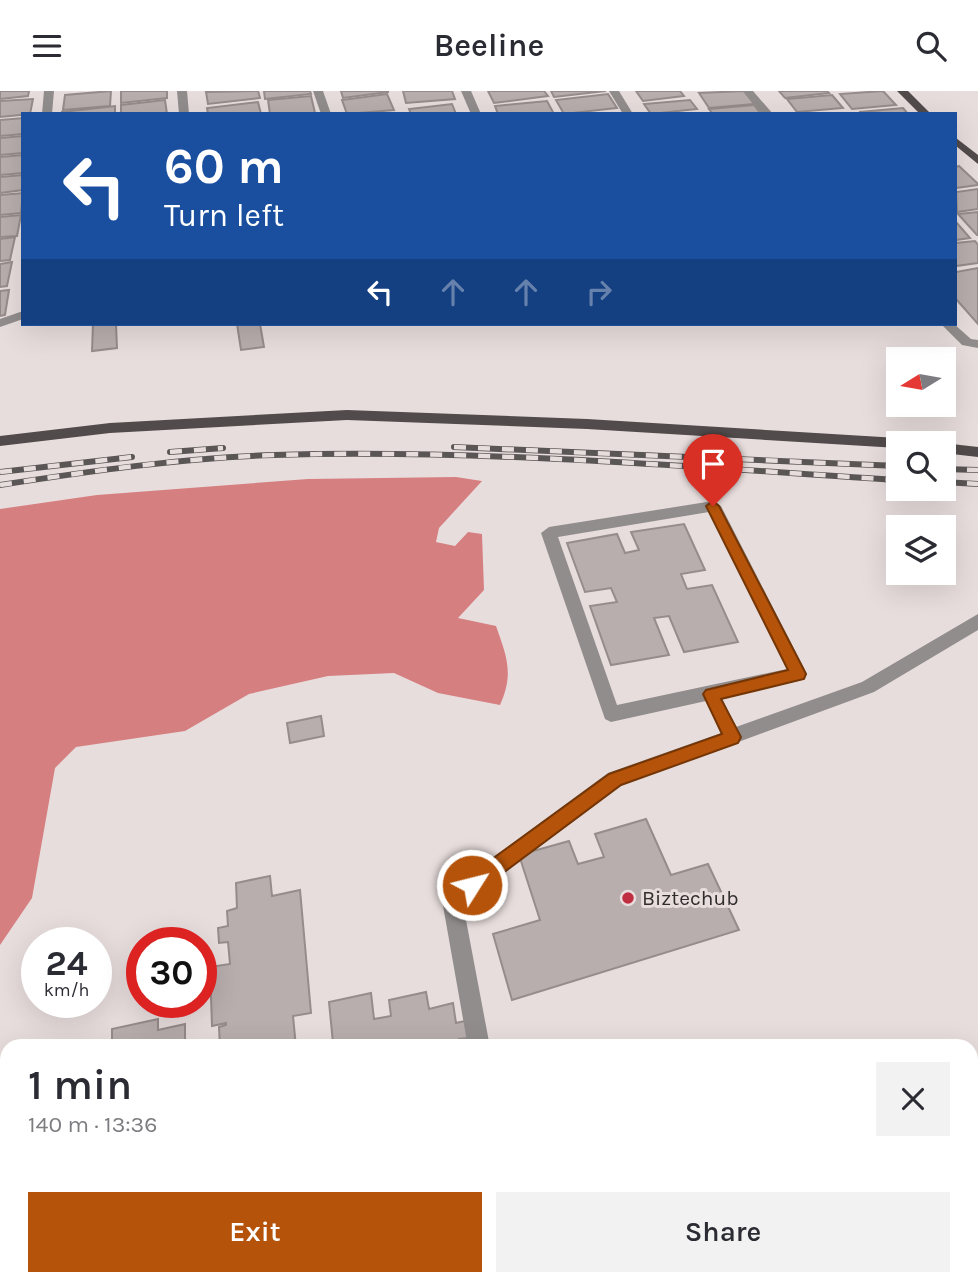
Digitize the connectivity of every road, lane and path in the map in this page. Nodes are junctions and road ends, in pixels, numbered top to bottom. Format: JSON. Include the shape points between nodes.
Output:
{"nodes":[{"id":1,"x":49,"y":91,"type":"edge"},
{"id":2,"x":182,"y":91,"type":"edge"},
{"id":3,"x":318,"y":91,"type":"edge"},
{"id":4,"x":466,"y":91,"type":"edge"},
{"id":5,"x":614,"y":91,"type":"edge"},
{"id":6,"x":748,"y":91,"type":"edge"},
{"id":7,"x":902,"y":91,"type":"edge"},
{"id":8,"x":47,"y":112,"type":"edge"},
{"id":9,"x":184,"y":112,"type":"edge"},
{"id":10,"x":325,"y":112,"type":"edge"},
{"id":11,"x":476,"y":112,"type":"edge"},
{"id":12,"x":627,"y":112,"type":"edge"},
{"id":13,"x":766,"y":112,"type":"edge"},
{"id":14,"x":924,"y":112,"type":"edge"},
{"id":15,"x":957,"y":142,"type":"edge"},
{"id":16,"x":978,"y":161,"type":"edge"},
{"id":17,"x":21,"y":316,"type":"edge"},
{"id":18,"x":0,"y":323,"type":"edge"},
{"id":19,"x":949,"y":326,"type":"edge"},
{"id":20,"x":978,"y":344,"type":"edge"},
{"id":21,"x":0,"y":441,"type":"edge"},
{"id":22,"x":886,"y":442,"type":"edge"},
{"id":23,"x":956,"y":449,"type":"edge"},
{"id":24,"x":978,"y":452,"type":"edge"},
{"id":25,"x":978,"y":621,"type":"edge"},
{"id":26,"x":711,"y":694,"type":"junction"},
{"id":27,"x":732,"y":737,"type":"junction"},
{"id":28,"x":478,"y":1039,"type":"edge"}],
"edges":[{"from":1,"to":8,"type":"street"},
{"from":2,"to":9,"type":"street"},
{"from":3,"to":10,"type":"street"},
{"from":4,"to":11,"type":"street"},
{"from":5,"to":12,"type":"street"},
{"from":6,"to":13,"type":"street"},
{"from":7,"to":14,"type":"main road"},
{"from":15,"to":16,"type":"main road"},
{"from":17,"to":18,"type":"street"},
{"from":19,"to":20,"type":"street","via":[[967,342]]},
{"from":21,"to":22,"type":"main road","via":[[110,428],[347,415],[587,423]]},
{"from":23,"to":24,"type":"main road"},
{"from":25,"to":27,"type":"street","via":[[868,687]]},
{"from":26,"to":26,"type":"street","via":[[611,714],[549,533],[713,506],[798,674]]},
{"from":26,"to":27,"type":"street"},
{"from":27,"to":28,"type":"street","via":[[615,779],[452,900]]}]}
